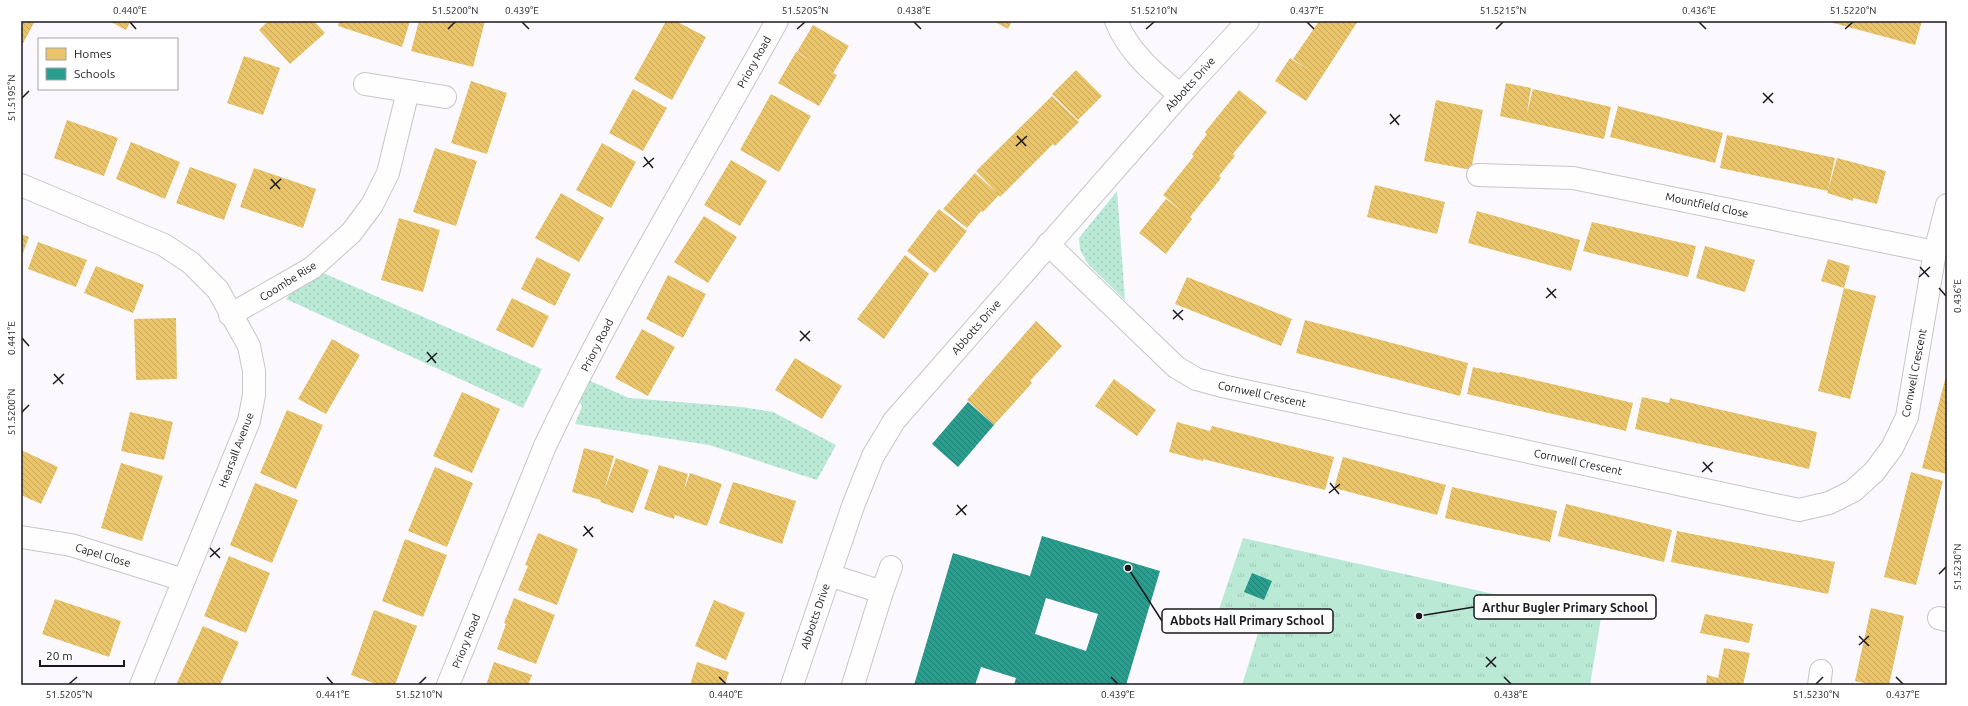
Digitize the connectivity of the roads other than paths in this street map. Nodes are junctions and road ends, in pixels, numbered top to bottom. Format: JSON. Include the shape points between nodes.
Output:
{"nodes":[{"id":1,"x":777,"y":21,"type":"edge"},
{"id":2,"x":1116,"y":21,"type":"edge"},
{"id":3,"x":1248,"y":21,"type":"edge"},
{"id":4,"x":365,"y":84,"type":"dead end"},
{"id":5,"x":408,"y":91,"type":"junction"},
{"id":6,"x":1180,"y":95,"type":"junction"},
{"id":7,"x":445,"y":97,"type":"dead end"},
{"id":8,"x":1478,"y":175,"type":"dead end"},
{"id":9,"x":21,"y":185,"type":"edge"},
{"id":10,"x":1947,"y":205,"type":"edge"},
{"id":11,"x":1048,"y":244,"type":"junction"},
{"id":12,"x":1935,"y":252,"type":"junction"},
{"id":13,"x":230,"y":315,"type":"junction"},
{"id":14,"x":21,"y":537,"type":"edge"},
{"id":15,"x":891,"y":567,"type":"dead end"},
{"id":16,"x":829,"y":575,"type":"junction"},
{"id":17,"x":184,"y":580,"type":"junction"},
{"id":18,"x":882,"y":592,"type":"junction"},
{"id":19,"x":141,"y":685,"type":"edge"},
{"id":20,"x":448,"y":685,"type":"edge"},
{"id":21,"x":792,"y":685,"type":"edge"},
{"id":22,"x":853,"y":685,"type":"edge"}],
"edges":[{"from":1,"to":20,"type":"street","name":"Priory Road","via":[[621,298],[545,446]]},
{"from":2,"to":6,"type":"street","via":[[1129,47],[1144,64]]},
{"from":3,"to":6,"type":"street","name":"Abbotts Drive"},
{"from":4,"to":5,"type":"street"},
{"from":5,"to":7,"type":"street"},
{"from":5,"to":13,"type":"street","name":"Coombe Rise","via":[[388,173],[372,205],[351,233],[312,268]]},
{"from":6,"to":11,"type":"street","name":"Abbotts Drive"},
{"from":8,"to":12,"type":"street","name":"Mountfield Close","via":[[1574,178]]},
{"from":9,"to":13,"type":"street","name":"Hearsall Avenue","via":[[164,245],[191,263],[218,290]]},
{"from":10,"to":12,"type":"street","name":"Cornwell Crescent"},
{"from":11,"to":12,"type":"street","name":"Cornwell Crescent","via":[[1176,367],[1196,379],[1799,510],[1829,503],[1853,491],[1874,472],[1892,448],[1907,417]]},
{"from":11,"to":16,"type":"street","name":"Abbotts Drive","via":[[894,421],[873,456]]},
{"from":13,"to":17,"type":"street","name":"Hearsall Avenue","via":[[248,346],[254,371],[254,395],[249,421]]},
{"from":14,"to":17,"type":"street","name":"Capel Close","via":[[71,545]]},
{"from":15,"to":18,"type":"street"},
{"from":16,"to":18,"type":"street"},
{"from":16,"to":21,"type":"street","name":"Abbotts Drive"},
{"from":17,"to":19,"type":"street","name":"Hearsall Avenue"},
{"from":18,"to":22,"type":"street"}]}
